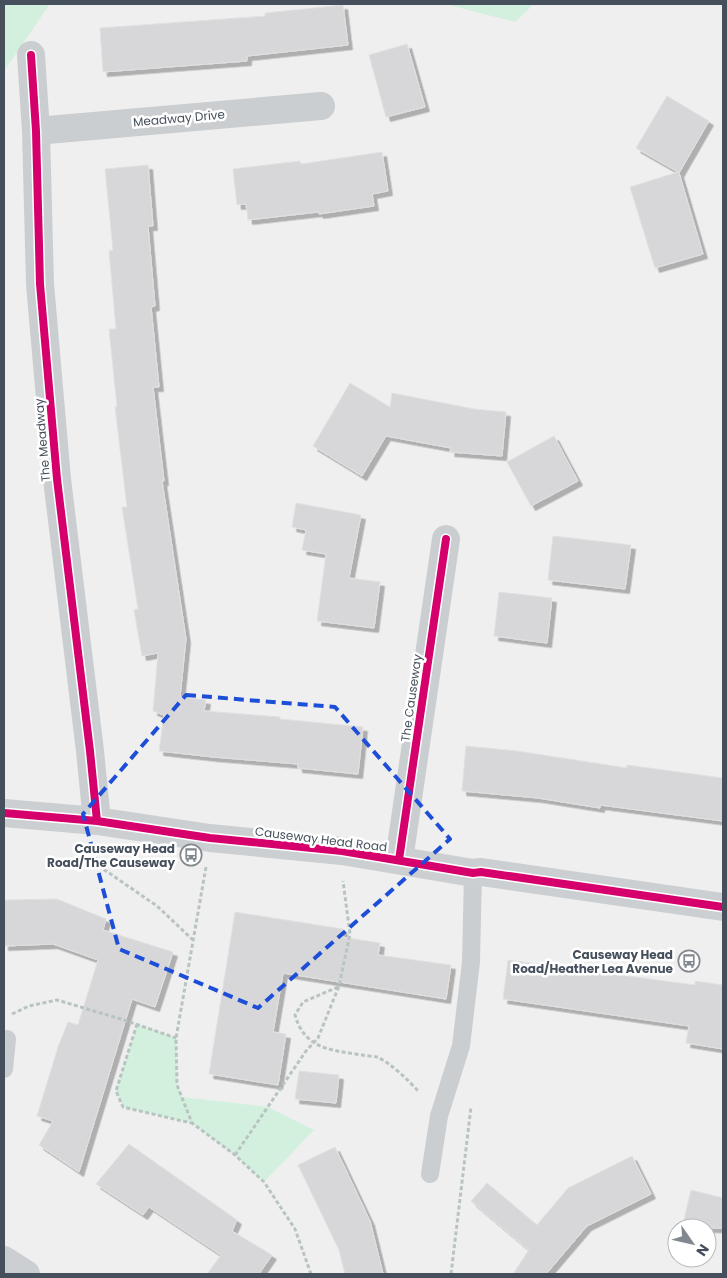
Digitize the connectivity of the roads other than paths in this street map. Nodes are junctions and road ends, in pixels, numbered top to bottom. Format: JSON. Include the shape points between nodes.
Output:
{"nodes":[{"id":1,"x":31,"y":55,"type":"dead end"},
{"id":2,"x":321,"y":106,"type":"dead end"},
{"id":3,"x":36,"y":131,"type":"junction"},
{"id":4,"x":446,"y":539,"type":"dead end"},
{"id":5,"x":4,"y":813,"type":"edge"},
{"id":6,"x":97,"y":821,"type":"junction"},
{"id":7,"x":398,"y":860,"type":"junction"},
{"id":8,"x":473,"y":873,"type":"junction"},
{"id":9,"x":723,"y":907,"type":"edge"},
{"id":10,"x":7,"y":1039,"type":"dead end"},
{"id":11,"x":4,"y":1069,"type":"edge"},
{"id":12,"x":430,"y":1174,"type":"dead end"},
{"id":13,"x":4,"y":1260,"type":"edge"},
{"id":14,"x":26,"y":1274,"type":"edge"}],
"edges":[{"from":1,"to":3,"type":"street","name":"The Meadway"},
{"from":2,"to":3,"type":"street","name":"Meadway Drive"},
{"from":3,"to":6,"type":"street","name":"The Meadway","via":[[40,284],[57,479]]},
{"from":4,"to":7,"type":"street","name":"The Causeway"},
{"from":5,"to":6,"type":"street","name":"Causeway Head Road"},
{"from":6,"to":7,"type":"street","name":"Causeway Head Road"},
{"from":7,"to":8,"type":"street","name":"Causeway Head Road"},
{"from":8,"to":9,"type":"street","name":"Causeway Head Road"},
{"from":8,"to":12,"type":"lane","via":[[471,962],[461,1046],[439,1116]]},
{"from":10,"to":11,"type":"lane"},
{"from":13,"to":14,"type":"street"}]}
